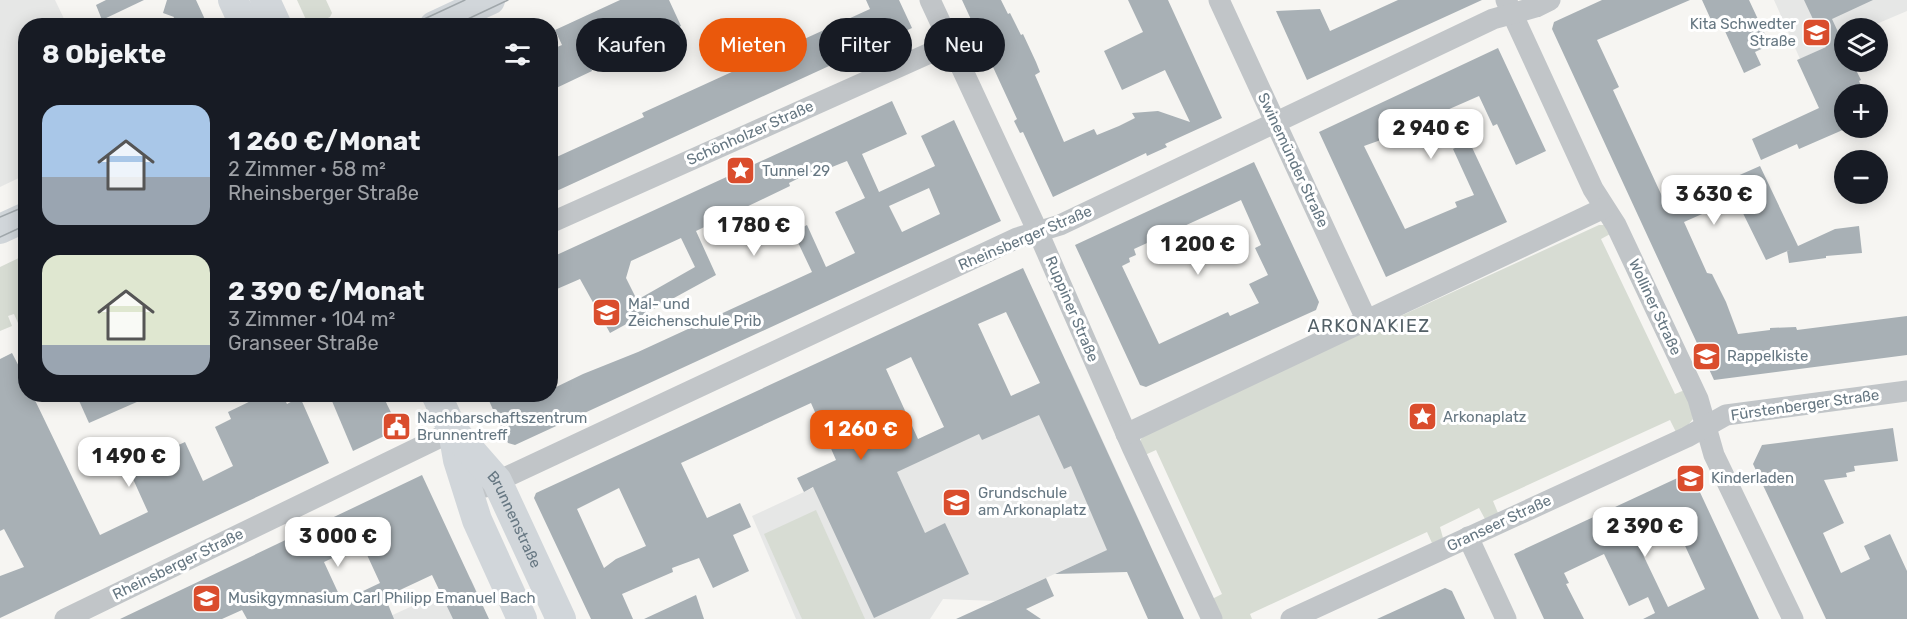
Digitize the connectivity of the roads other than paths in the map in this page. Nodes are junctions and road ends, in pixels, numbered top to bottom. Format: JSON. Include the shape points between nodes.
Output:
{"nodes":[{"id":1,"x":233,"y":0,"type":"edge"},
{"id":2,"x":265,"y":0,"type":"edge"},
{"id":3,"x":490,"y":0,"type":"edge"},
{"id":4,"x":930,"y":0,"type":"edge"},
{"id":5,"x":1220,"y":0,"type":"edge"},
{"id":6,"x":1550,"y":0,"type":"edge"},
{"id":7,"x":1510,"y":7,"type":"edge"},
{"id":8,"x":241,"y":18,"type":"edge"},
{"id":9,"x":273,"y":18,"type":"edge"},
{"id":10,"x":451,"y":18,"type":"edge"},
{"id":11,"x":938,"y":18,"type":"edge"},
{"id":12,"x":924,"y":56,"type":"edge"},
{"id":13,"x":963,"y":72,"type":"edge"},
{"id":14,"x":1275,"y":122,"type":"junction"},
{"id":15,"x":1604,"y":208,"type":"junction"},
{"id":16,"x":558,"y":219,"type":"edge"},
{"id":17,"x":18,"y":221,"type":"edge"},
{"id":18,"x":0,"y":229,"type":"edge"},
{"id":19,"x":1038,"y":232,"type":"junction"},
{"id":20,"x":1367,"y":321,"type":"junction"},
{"id":21,"x":1907,"y":391,"type":"edge"},
{"id":22,"x":440,"y":402,"type":"edge"},
{"id":23,"x":1705,"y":427,"type":"junction"},
{"id":24,"x":453,"y":431,"type":"junction"},
{"id":25,"x":1126,"y":434,"type":"junction"},
{"id":26,"x":497,"y":481,"type":"junction"},
{"id":27,"x":469,"y":496,"type":"junction"},
{"id":28,"x":1468,"y":537,"type":"junction"},
{"id":29,"x":65,"y":619,"type":"edge"},
{"id":30,"x":522,"y":619,"type":"edge"},
{"id":31,"x":561,"y":619,"type":"edge"},
{"id":32,"x":1212,"y":619,"type":"edge"},
{"id":33,"x":1292,"y":619,"type":"edge"},
{"id":34,"x":1506,"y":619,"type":"edge"},
{"id":35,"x":1793,"y":619,"type":"edge"}],
"edges":[{"from":1,"to":8,"type":"main road"},
{"from":2,"to":9,"type":"main road"},
{"from":3,"to":10,"type":"main road"},
{"from":4,"to":11,"type":"street","name":"Ruppiner Straße"},
{"from":5,"to":14,"type":"street","name":"Swinemünder Straße"},
{"from":6,"to":7,"type":"street","name":"Rheinsberger Straße"},
{"from":7,"to":14,"type":"street","name":"Rheinsberger Straße","via":[[1493,19]]},
{"from":7,"to":15,"type":"street","name":"Wolliner Straße"},
{"from":12,"to":16,"type":"street","name":"Schönholzer Straße"},
{"from":13,"to":19,"type":"street","name":"Ruppiner Straße"},
{"from":14,"to":19,"type":"street","name":"Rheinsberger Straße"},
{"from":14,"to":20,"type":"street","name":"Swinemünder Straße"},
{"from":15,"to":20,"type":"street"},
{"from":15,"to":23,"type":"street","name":"Wolliner Straße","via":[[1616,225],[1698,399]]},
{"from":17,"to":18,"type":"main road"},
{"from":19,"to":25,"type":"street","name":"Ruppiner Straße"},
{"from":19,"to":26,"type":"street","name":"Rheinsberger Straße","via":[[1006,243]]},
{"from":20,"to":25,"type":"street"},
{"from":21,"to":23,"type":"street","name":"Fürstenberger Straße","via":[[1726,415]]},
{"from":22,"to":24,"type":"main road","name":"Brunnenstraße"},
{"from":23,"to":28,"type":"street","name":"Granseer Straße"},
{"from":23,"to":35,"type":"street","name":"Wolliner Straße","via":[[1714,454]]},
{"from":24,"to":26,"type":"main road","name":"Brunnenstraße"},
{"from":24,"to":27,"type":"main road","name":"Brunnenstraße"},
{"from":24,"to":29,"type":"street","name":"Rheinsberger Straße"},
{"from":25,"to":32,"type":"street","name":"Ruppiner Straße"},
{"from":26,"to":27,"type":"street","name":"Rheinsberger Straße"},
{"from":26,"to":31,"type":"main road","name":"Brunnenstraße"},
{"from":27,"to":30,"type":"main road","name":"Brunnenstraße"},
{"from":28,"to":33,"type":"street","name":"Granseer Straße"},
{"from":28,"to":34,"type":"street"}]}
